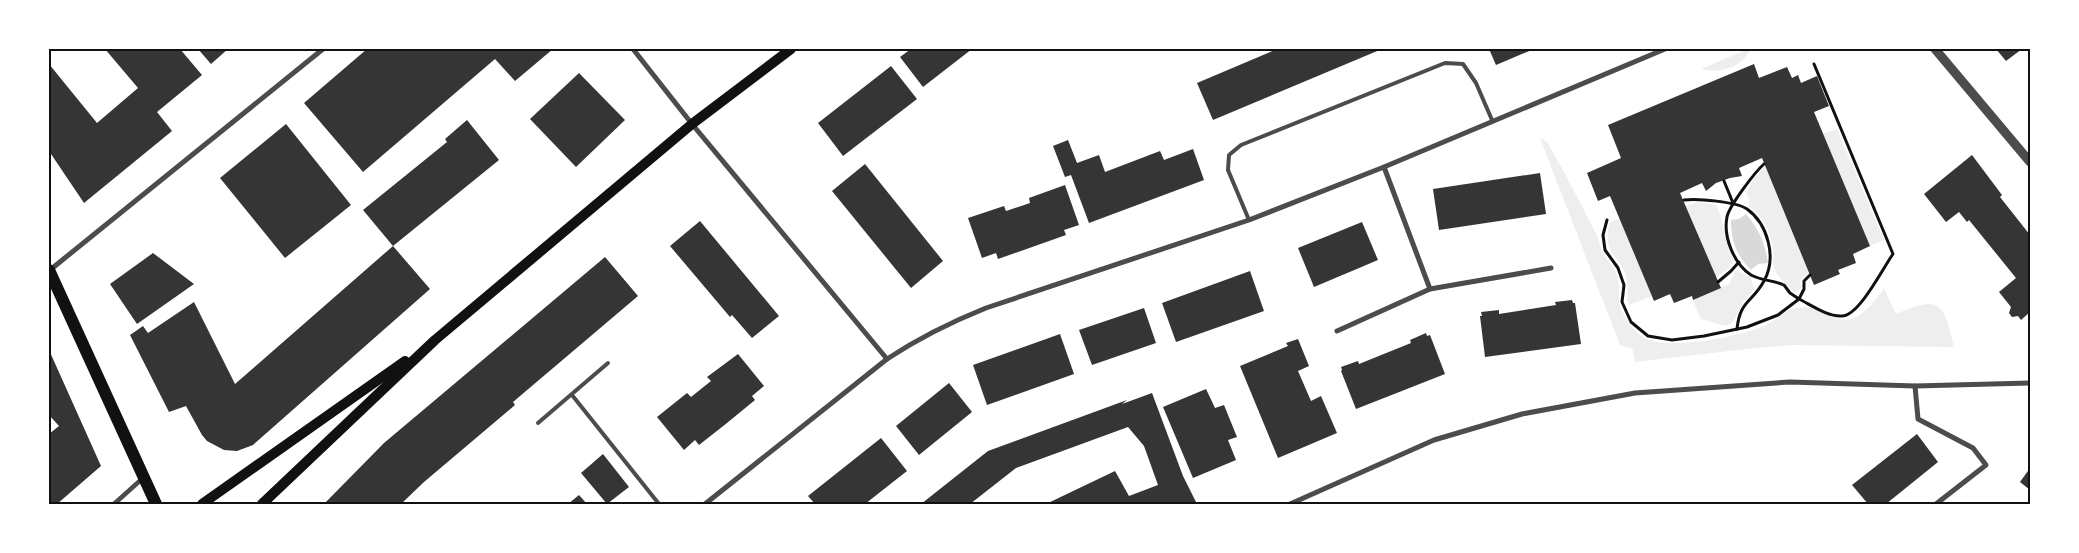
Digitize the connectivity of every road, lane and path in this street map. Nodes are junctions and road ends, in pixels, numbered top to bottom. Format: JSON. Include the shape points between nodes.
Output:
{"nodes":[{"id":1,"x":323,"y":49,"type":"edge"},
{"id":2,"x":633,"y":49,"type":"edge"},
{"id":3,"x":791,"y":49,"type":"edge"},
{"id":4,"x":1665,"y":49,"type":"edge"},
{"id":5,"x":1935,"y":49,"type":"edge"},
{"id":6,"x":1814,"y":64,"type":"dead end"},
{"id":7,"x":1492,"y":120,"type":"junction"},
{"id":8,"x":692,"y":124,"type":"junction"},
{"id":9,"x":2030,"y":162,"type":"edge"},
{"id":10,"x":1764,"y":164,"type":"dead end"},
{"id":11,"x":1384,"y":167,"type":"junction"},
{"id":12,"x":1724,"y":181,"type":"dead end"},
{"id":13,"x":1684,"y":200,"type":"dead end"},
{"id":14,"x":1733,"y":203,"type":"junction"},
{"id":15,"x":1249,"y":220,"type":"junction"},
{"id":16,"x":1606,"y":220,"type":"dead end"},
{"id":17,"x":1738,"y":262,"type":"junction"},
{"id":18,"x":1551,"y":268,"type":"dead end"},
{"id":19,"x":49,"y":270,"type":"edge"},
{"id":20,"x":1810,"y":275,"type":"dead end"},
{"id":21,"x":1765,"y":281,"type":"junction"},
{"id":22,"x":1718,"y":282,"type":"dead end"},
{"id":23,"x":1430,"y":290,"type":"junction"},
{"id":24,"x":1799,"y":299,"type":"junction"},
{"id":25,"x":1737,"y":329,"type":"junction"},
{"id":26,"x":1337,"y":331,"type":"dead end"},
{"id":27,"x":435,"y":340,"type":"junction"},
{"id":28,"x":887,"y":359,"type":"junction"},
{"id":29,"x":608,"y":363,"type":"dead end"},
{"id":30,"x":2030,"y":383,"type":"edge"},
{"id":31,"x":1915,"y":386,"type":"junction"},
{"id":32,"x":572,"y":395,"type":"junction"},
{"id":33,"x":538,"y":423,"type":"dead end"},
{"id":34,"x":143,"y":478,"type":"junction"},
{"id":35,"x":114,"y":504,"type":"edge"},
{"id":36,"x":156,"y":504,"type":"edge"},
{"id":37,"x":202,"y":504,"type":"edge"},
{"id":38,"x":262,"y":504,"type":"edge"},
{"id":39,"x":659,"y":504,"type":"edge"},
{"id":40,"x":704,"y":504,"type":"edge"},
{"id":41,"x":1290,"y":504,"type":"edge"},
{"id":42,"x":1936,"y":504,"type":"edge"}],
"edges":[{"from":1,"to":19,"type":"street"},
{"from":2,"to":8,"type":"street"},
{"from":3,"to":8,"type":"main road"},
{"from":4,"to":7,"type":"street"},
{"from":5,"to":9,"type":"street"},
{"from":6,"to":24,"type":"path","via":[[1892,254],[1856,310],[1844,317],[1832,315]]},
{"from":7,"to":11,"type":"street"},
{"from":7,"to":15,"type":"lane","via":[[1476,83],[1463,64],[1445,63],[1241,145],[1229,156],[1228,170]]},
{"from":8,"to":27,"type":"main road"},
{"from":8,"to":28,"type":"street"},
{"from":10,"to":14,"type":"path"},
{"from":11,"to":15,"type":"street"},
{"from":11,"to":23,"type":"street"},
{"from":12,"to":14,"type":"path"},
{"from":13,"to":14,"type":"path","via":[[1698,198]]},
{"from":14,"to":17,"type":"path","via":[[1727,217],[1727,233],[1730,248]]},
{"from":14,"to":21,"type":"path","via":[[1746,208],[1765,231],[1770,263]]},
{"from":15,"to":28,"type":"street","via":[[986,308],[916,339]]},
{"from":16,"to":25,"type":"path","via":[[1605,250],[1618,268],[1624,285],[1622,302],[1631,322],[1648,336],[1672,340]]},
{"from":17,"to":21,"type":"path","via":[[1750,274]]},
{"from":17,"to":22,"type":"path"},
{"from":18,"to":23,"type":"street"},
{"from":19,"to":34,"type":"main road"},
{"from":20,"to":24,"type":"path","via":[[1804,281]]},
{"from":21,"to":24,"type":"path","via":[[1784,285]]},
{"from":21,"to":25,"type":"path","via":[[1738,314]]},
{"from":23,"to":26,"type":"street"},
{"from":24,"to":25,"type":"path","via":[[1778,314]]},
{"from":27,"to":37,"type":"main road"},
{"from":27,"to":38,"type":"main road"},
{"from":28,"to":40,"type":"street"},
{"from":29,"to":32,"type":"lane"},
{"from":30,"to":31,"type":"street"},
{"from":31,"to":41,"type":"street","via":[[1790,382],[1635,393],[1522,414],[1434,440]]},
{"from":31,"to":42,"type":"street","via":[[1918,418],[1973,448],[1986,465]]},
{"from":32,"to":33,"type":"lane"},
{"from":32,"to":39,"type":"lane"},
{"from":34,"to":35,"type":"street"},
{"from":34,"to":36,"type":"main road"}]}
